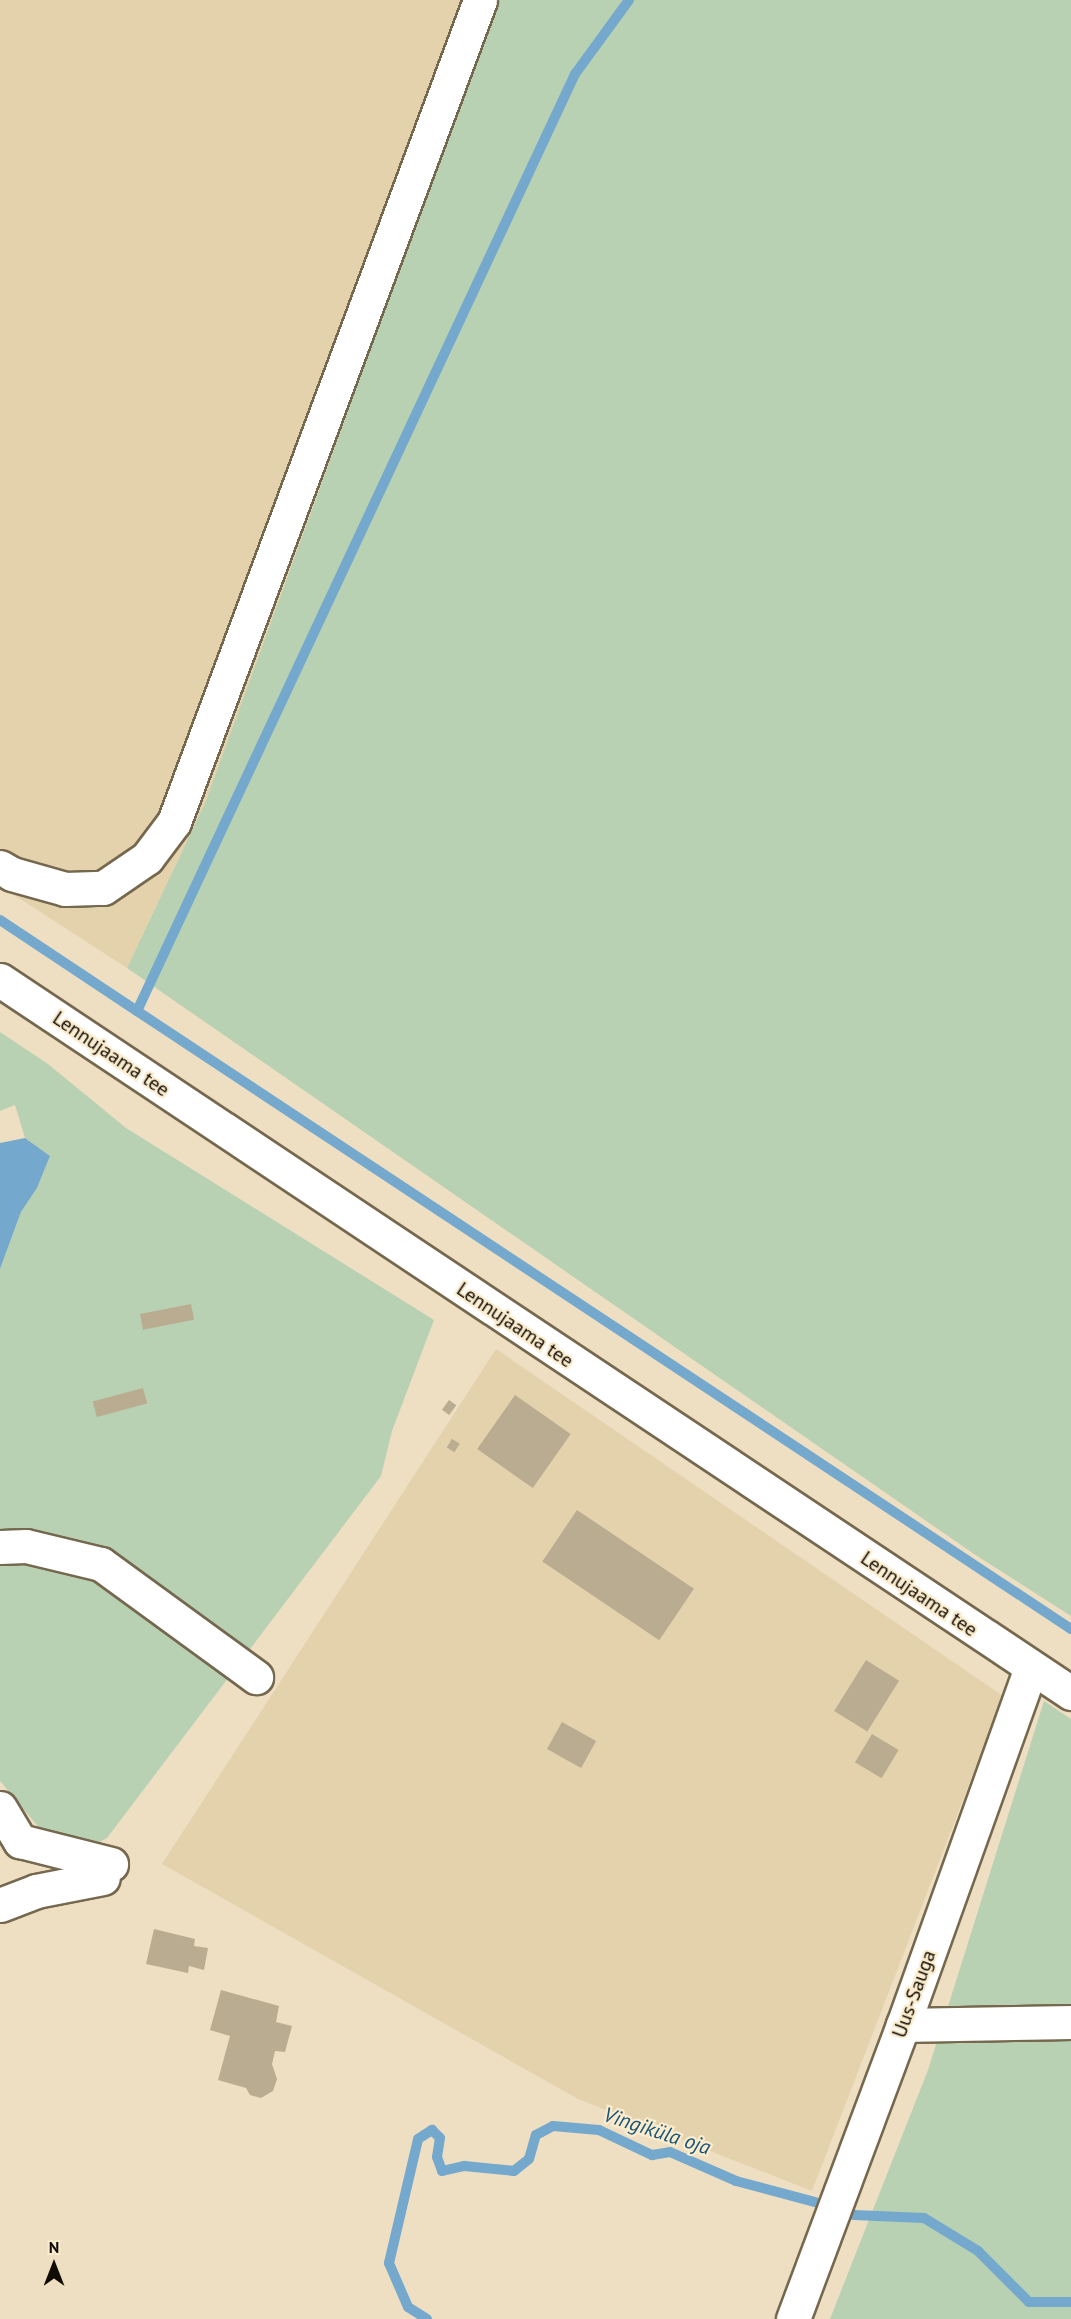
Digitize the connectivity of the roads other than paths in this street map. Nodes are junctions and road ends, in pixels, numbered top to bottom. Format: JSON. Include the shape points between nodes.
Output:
{"nodes":[{"id":1,"x":480,"y":0,"type":"edge"},
{"id":2,"x":0,"y":867,"type":"edge"},
{"id":3,"x":0,"y":980,"type":"edge"},
{"id":4,"x":0,"y":1547,"type":"edge"},
{"id":5,"x":1031,"y":1668,"type":"junction"},
{"id":6,"x":256,"y":1677,"type":"dead end"},
{"id":7,"x":1071,"y":1693,"type":"edge"},
{"id":8,"x":0,"y":1808,"type":"edge"},
{"id":9,"x":0,"y":1905,"type":"edge"},
{"id":10,"x":1071,"y":2022,"type":"edge"},
{"id":11,"x":903,"y":2025,"type":"junction"},
{"id":12,"x":793,"y":2319,"type":"edge"}],
"edges":[{"from":1,"to":2,"type":"street","via":[[174,822],[147,858],[103,888],[65,889]]},
{"from":3,"to":5,"type":"street","name":"Lennujaama tee"},
{"from":4,"to":6,"type":"street","via":[[26,1546],[101,1564]]},
{"from":5,"to":7,"type":"street","name":"Lennujaama tee"},
{"from":5,"to":11,"type":"street","name":"Uus-Sauga"},
{"from":8,"to":9,"type":"street","via":[[20,1841],[107,1871]]},
{"from":10,"to":11,"type":"street"},
{"from":11,"to":12,"type":"street","name":"Uus-Sauga"}]}
